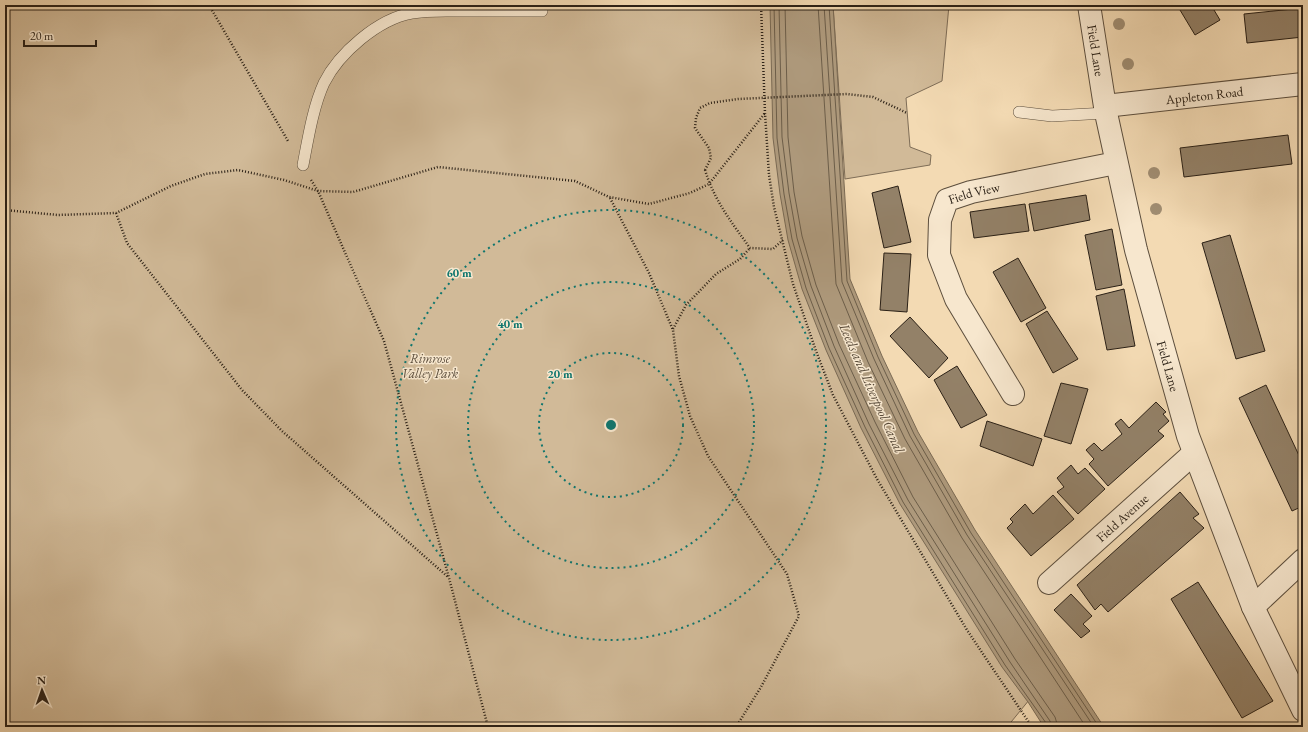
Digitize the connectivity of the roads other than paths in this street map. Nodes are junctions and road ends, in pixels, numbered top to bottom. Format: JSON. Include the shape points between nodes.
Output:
{"nodes":[{"id":1,"x":542,"y":5,"type":"edge"},
{"id":2,"x":1089,"y":5,"type":"edge"},
{"id":3,"x":1303,"y":84,"type":"edge"},
{"id":4,"x":1106,"y":110,"type":"junction"},
{"id":5,"x":1019,"y":112,"type":"dead end"},
{"id":6,"x":1116,"y":164,"type":"junction"},
{"id":7,"x":303,"y":165,"type":"road end"},
{"id":8,"x":1013,"y":394,"type":"dead end"},
{"id":9,"x":1194,"y":453,"type":"junction"},
{"id":10,"x":1303,"y":560,"type":"edge"},
{"id":11,"x":1049,"y":583,"type":"dead end"},
{"id":12,"x":1253,"y":607,"type":"junction"},
{"id":13,"x":1303,"y":710,"type":"edge"}],
"edges":[{"from":1,"to":7,"type":"lane","via":[[542,11],[411,13],[372,30],[340,60],[324,83],[312,120]]},
{"from":2,"to":4,"type":"street","name":"Field Lane"},
{"from":3,"to":4,"type":"street","name":"Appleton Road"},
{"from":4,"to":5,"type":"lane","via":[[1052,116]]},
{"from":4,"to":6,"type":"street","name":"Field Lane"},
{"from":6,"to":8,"type":"street","name":"Field View","via":[[972,192],[947,200],[940,220],[939,255],[956,299]]},
{"from":6,"to":9,"type":"street","name":"Field Lane","via":[[1136,250]]},
{"from":9,"to":11,"type":"street","name":"Field Avenue"},
{"from":9,"to":12,"type":"street","name":"Field Lane"},
{"from":10,"to":12,"type":"street"},
{"from":12,"to":13,"type":"street","name":"Field Lane"}]}
